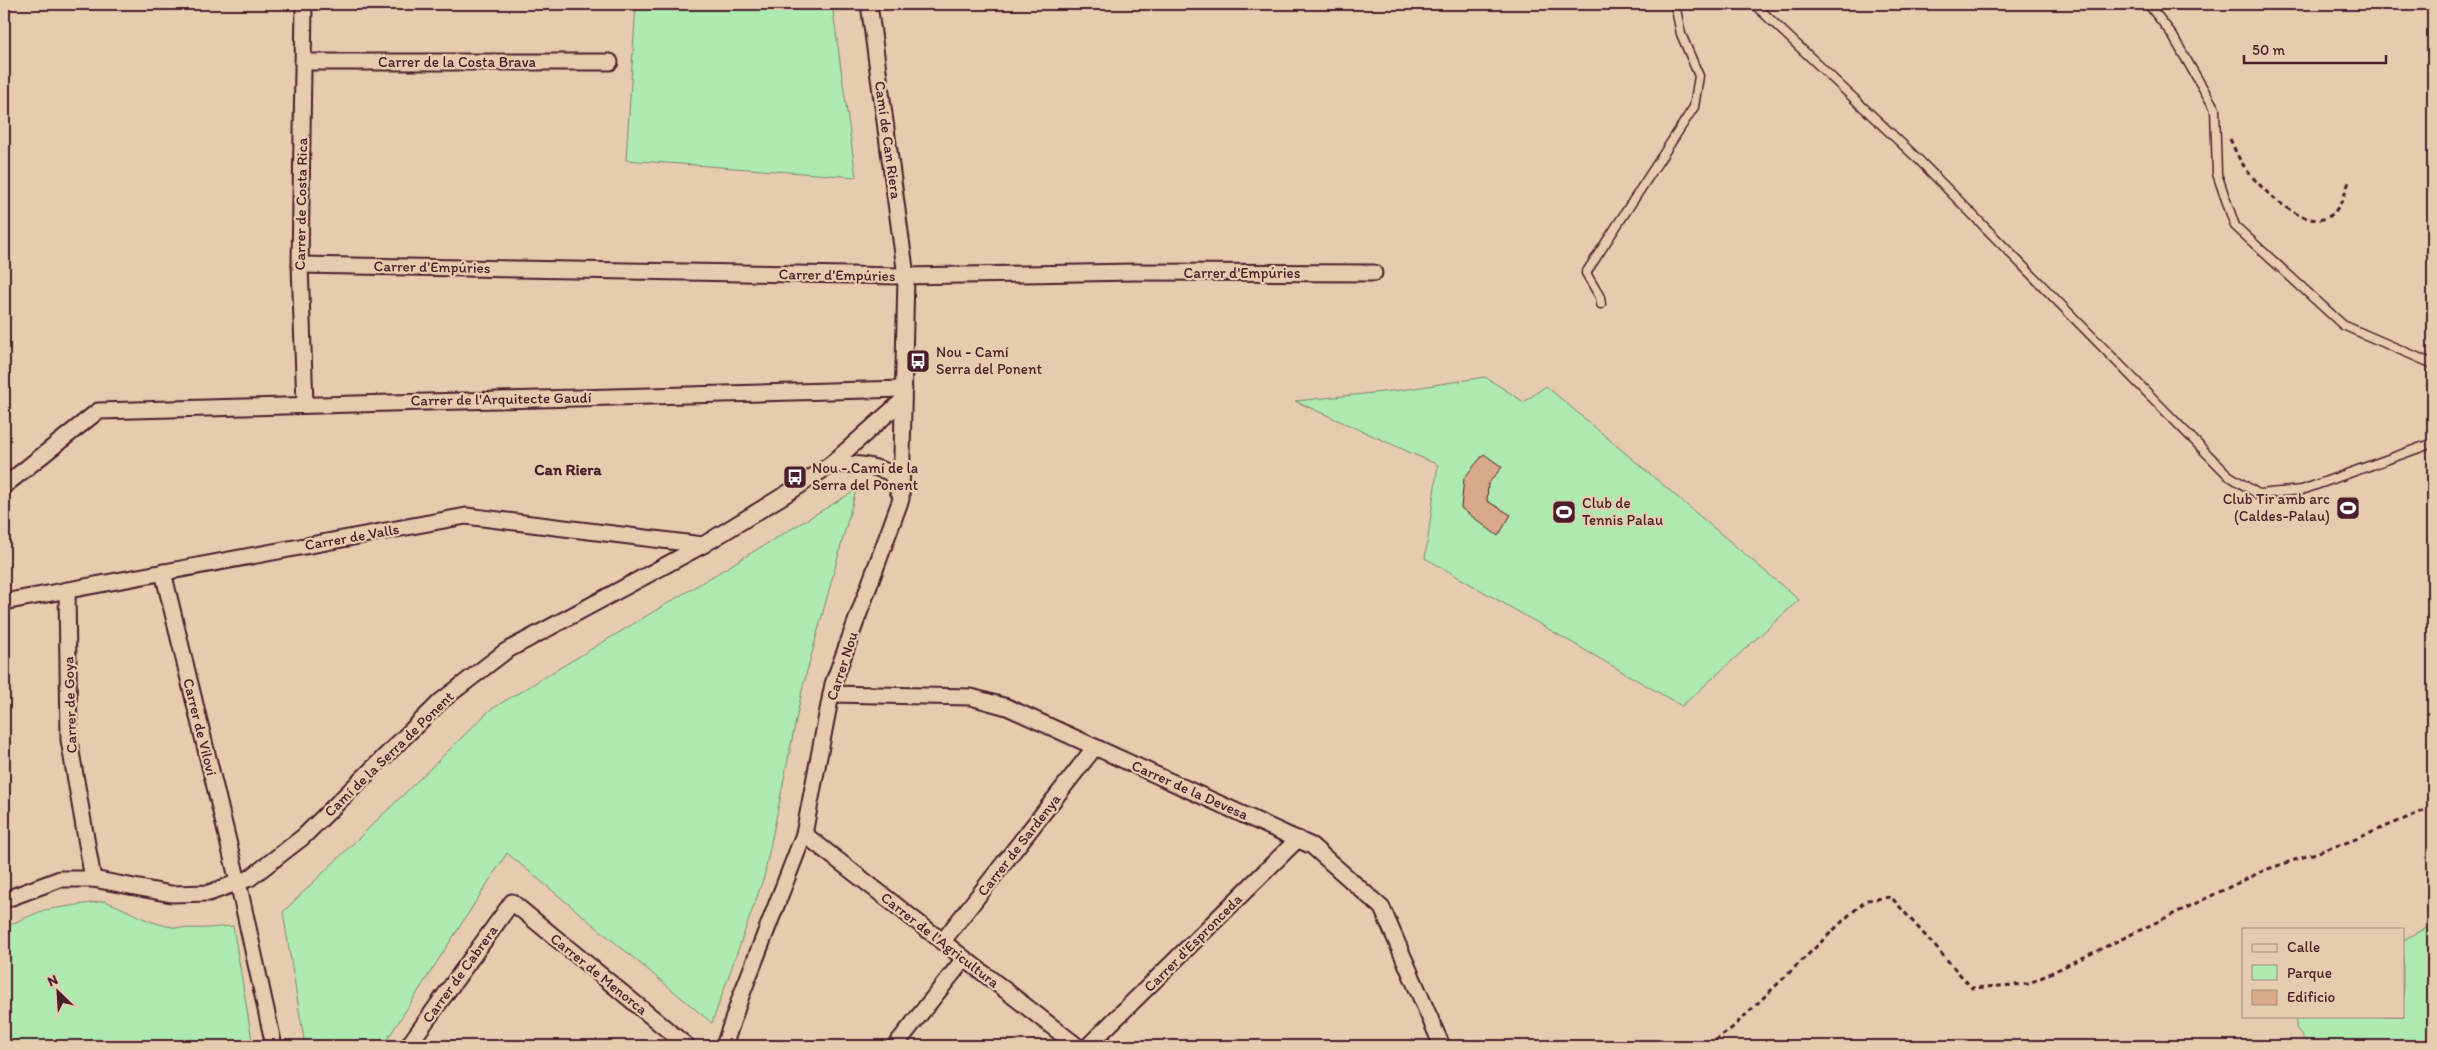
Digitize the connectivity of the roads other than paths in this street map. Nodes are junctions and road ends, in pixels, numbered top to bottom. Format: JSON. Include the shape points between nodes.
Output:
{"nodes":[{"id":1,"x":304,"y":4,"type":"edge"},
{"id":2,"x":869,"y":4,"type":"edge"},
{"id":3,"x":1675,"y":4,"type":"edge"},
{"id":4,"x":1754,"y":4,"type":"edge"},
{"id":5,"x":2148,"y":4,"type":"edge"},
{"id":6,"x":303,"y":62,"type":"junction"},
{"id":7,"x":610,"y":62,"type":"dead end"},
{"id":8,"x":300,"y":265,"type":"junction"},
{"id":9,"x":1374,"y":273,"type":"dead end"},
{"id":10,"x":906,"y":276,"type":"junction"},
{"id":11,"x":1601,"y":304,"type":"dead end"},
{"id":12,"x":2433,"y":364,"type":"edge"},
{"id":13,"x":904,"y":394,"type":"junction"},
{"id":14,"x":305,"y":404,"type":"junction"},
{"id":15,"x":2433,"y":443,"type":"edge"},
{"id":16,"x":830,"y":465,"type":"junction"},
{"id":17,"x":4,"y":486,"type":"edge"},
{"id":18,"x":902,"y":499,"type":"junction"},
{"id":19,"x":703,"y":545,"type":"junction"},
{"id":20,"x":162,"y":572,"type":"junction"},
{"id":21,"x":67,"y":590,"type":"junction"},
{"id":22,"x":4,"y":602,"type":"edge"},
{"id":23,"x":832,"y":694,"type":"junction"},
{"id":24,"x":1095,"y":747,"type":"junction"},
{"id":25,"x":804,"y":834,"type":"junction"},
{"id":26,"x":1298,"y":839,"type":"junction"},
{"id":27,"x":93,"y":879,"type":"junction"},
{"id":28,"x":238,"y":882,"type":"junction"},
{"id":29,"x":4,"y":900,"type":"edge"},
{"id":30,"x":512,"y":902,"type":"joint"},
{"id":31,"x":942,"y":942,"type":"junction"},
{"id":32,"x":964,"y":959,"type":"junction"},
{"id":33,"x":274,"y":1046,"type":"edge"},
{"id":34,"x":408,"y":1046,"type":"edge"},
{"id":35,"x":687,"y":1046,"type":"edge"},
{"id":36,"x":724,"y":1046,"type":"edge"},
{"id":37,"x":894,"y":1046,"type":"edge"},
{"id":38,"x":1077,"y":1046,"type":"edge"},
{"id":39,"x":1088,"y":1046,"type":"edge"},
{"id":40,"x":1442,"y":1046,"type":"edge"}],
"edges":[{"from":1,"to":6,"type":"street","name":"Carrer de Costa Rica"},
{"from":2,"to":10,"type":"street","name":"Camí de Can Riera"},
{"from":3,"to":11,"type":"lane","via":[[1681,34],[1698,76],[1694,107],[1586,273]]},
{"from":4,"to":15,"type":"lane","via":[[1919,160],[2228,475],[2258,494],[2302,490]]},
{"from":5,"to":12,"type":"lane","via":[[2172,33],[2216,109],[2217,174],[2235,226],[2343,325]]},
{"from":6,"to":7,"type":"street","name":"Carrer de la Costa Brava"},
{"from":6,"to":8,"type":"street","name":"Carrer de Costa Rica"},
{"from":8,"to":10,"type":"street","name":"Carrer d'Empúries"},
{"from":8,"to":14,"type":"street","name":"Carrer de Costa Rica"},
{"from":9,"to":10,"type":"street","name":"Carrer d'Empúries","via":[[1134,272]]},
{"from":10,"to":13,"type":"street","name":"Carrer Nou"},
{"from":13,"to":14,"type":"street","name":"Carrer de l'Arquitecte Gaudí"},
{"from":13,"to":16,"type":"street","name":"Camí de la Serra de Ponent"},
{"from":13,"to":18,"type":"street","name":"Carrer Nou"},
{"from":14,"to":17,"type":"street","name":"Carrer de l'Arquitecte Gaudí","via":[[98,411]]},
{"from":16,"to":18,"type":"street","name":"Camí de la Serra de Ponent","via":[[870,465],[891,473]]},
{"from":16,"to":19,"type":"street","name":"Camí de la Serra de Ponent"},
{"from":18,"to":23,"type":"street","name":"Carrer Nou"},
{"from":19,"to":20,"type":"street","name":"Carrer de Valls","via":[[466,516]]},
{"from":19,"to":28,"type":"street","name":"Camí de la Serra de Ponent","via":[[506,651],[441,702],[303,837],[250,878]]},
{"from":20,"to":21,"type":"street","name":"Carrer de Valls"},
{"from":20,"to":28,"type":"street","name":"Carrer de Viloví"},
{"from":21,"to":22,"type":"street","name":"Carrer de Valls"},
{"from":21,"to":27,"type":"street","name":"Carrer de Goya","via":[[69,740]]},
{"from":23,"to":24,"type":"street","name":"Carrer de la Devesa","via":[[971,697],[1007,707]]},
{"from":23,"to":25,"type":"street","name":"Carrer Nou"},
{"from":24,"to":26,"type":"street","name":"Carrer de la Devesa"},
{"from":24,"to":31,"type":"street","name":"Carrer de Sardenya"},
{"from":25,"to":31,"type":"street","name":"Carrer de l'Agricultura"},
{"from":25,"to":36,"type":"street","name":"Carrer Nou","via":[[740,996]]},
{"from":26,"to":39,"type":"street","name":"Carrer d'Espronceda"},
{"from":26,"to":40,"type":"street","name":"Carrer de la Devesa","via":[[1312,846],[1382,908]]},
{"from":27,"to":28,"type":"street","name":"Camí de la Serra de Ponent","via":[[171,894],[209,893]]},
{"from":27,"to":29,"type":"street","name":"Camí de la Serra de Ponent","via":[[60,879]]},
{"from":28,"to":33,"type":"street","name":"Carrer de Viloví"},
{"from":30,"to":34,"type":"street","name":"Carrer de Cabrera"},
{"from":30,"to":35,"type":"street","name":"Carrer de Menorca"},
{"from":31,"to":32,"type":"street","name":"Carrer de l'Agricultura"},
{"from":32,"to":37,"type":"street"},
{"from":32,"to":38,"type":"street","name":"Carrer de l'Agricultura"}]}
